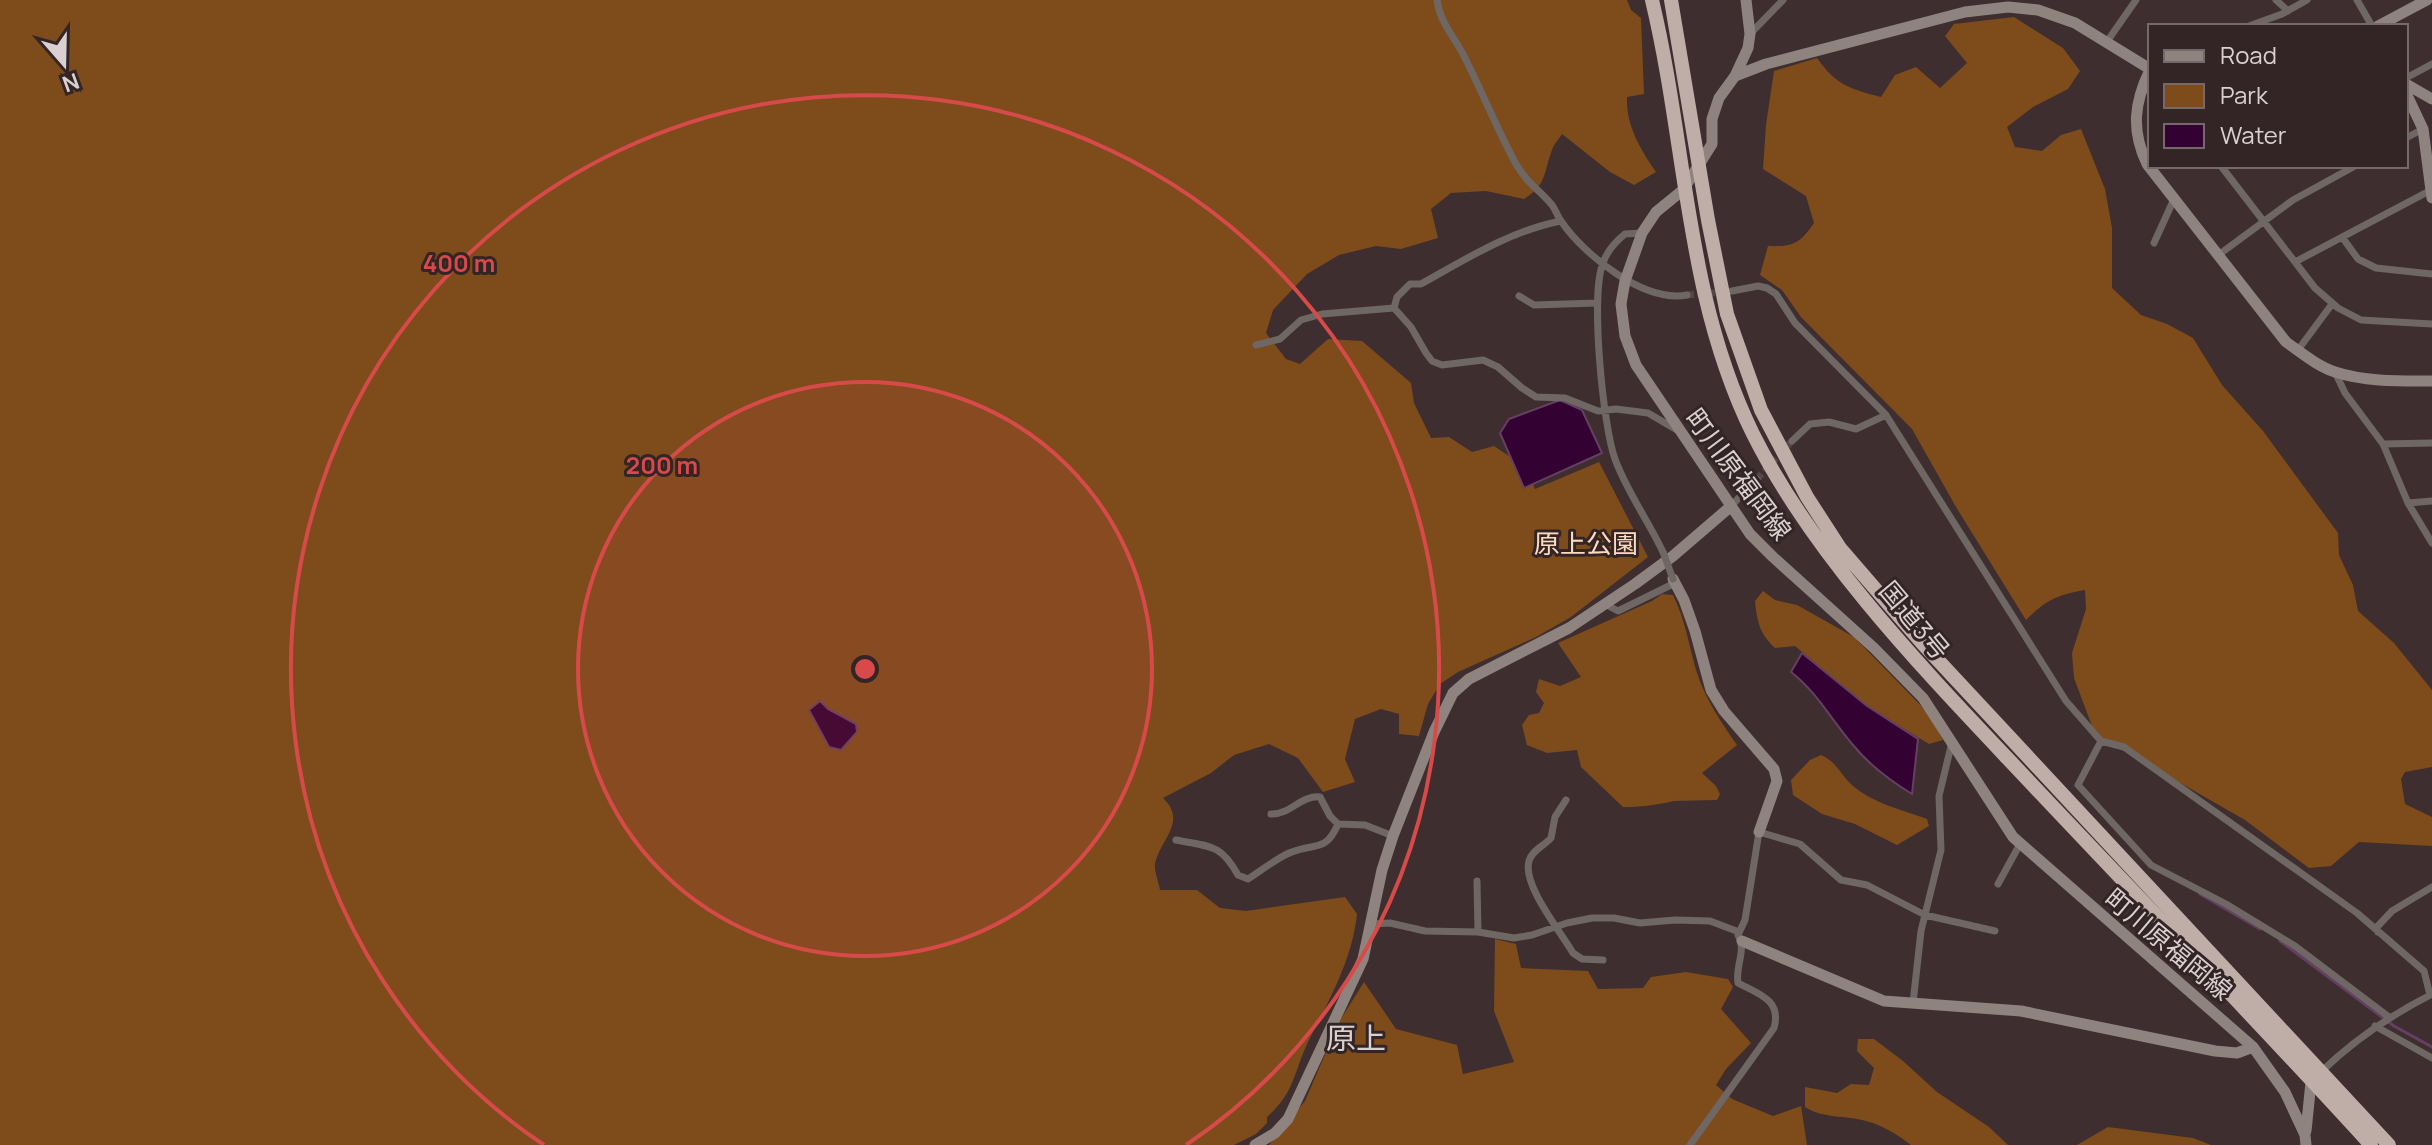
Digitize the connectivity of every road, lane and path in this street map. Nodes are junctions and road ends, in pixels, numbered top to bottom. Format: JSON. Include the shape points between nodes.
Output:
{"nodes":[{"id":1,"x":1437,"y":0,"type":"edge"},
{"id":2,"x":1652,"y":0,"type":"edge"},
{"id":3,"x":1671,"y":0,"type":"edge"},
{"id":4,"x":1746,"y":0,"type":"edge"},
{"id":5,"x":1783,"y":0,"type":"edge"},
{"id":6,"x":2136,"y":0,"type":"edge"},
{"id":7,"x":2276,"y":0,"type":"edge"},
{"id":8,"x":2307,"y":0,"type":"edge"},
{"id":9,"x":2357,"y":0,"type":"edge"},
{"id":10,"x":2427,"y":0,"type":"edge"},
{"id":11,"x":2288,"y":11,"type":"junction"},
{"id":12,"x":2254,"y":24,"type":"edge"},
{"id":13,"x":2371,"y":24,"type":"edge"},
{"id":14,"x":2382,"y":24,"type":"edge"},
{"id":15,"x":1750,"y":34,"type":"junction"},
{"id":16,"x":2106,"y":43,"type":"junction"},
{"id":17,"x":2432,"y":64,"type":"edge"},
{"id":18,"x":2148,"y":69,"type":"edge"},
{"id":19,"x":2148,"y":74,"type":"edge"},
{"id":20,"x":1735,"y":76,"type":"junction"},
{"id":21,"x":2408,"y":77,"type":"edge"},
{"id":22,"x":2408,"y":85,"type":"edge"},
{"id":23,"x":2408,"y":97,"type":"edge"},
{"id":24,"x":2432,"y":99,"type":"edge"},
{"id":25,"x":2423,"y":129,"type":"junction"},
{"id":26,"x":2408,"y":137,"type":"edge"},
{"id":27,"x":2144,"y":139,"type":"edge"},
{"id":28,"x":2148,"y":165,"type":"edge"},
{"id":29,"x":1698,"y":166,"type":"junction"},
{"id":30,"x":2150,"y":168,"type":"edge"},
{"id":31,"x":2223,"y":168,"type":"edge"},
{"id":32,"x":2351,"y":168,"type":"edge"},
{"id":33,"x":1683,"y":190,"type":"junction"},
{"id":34,"x":2432,"y":190,"type":"edge"},
{"id":35,"x":2432,"y":198,"type":"edge"},
{"id":36,"x":2174,"y":199,"type":"junction"},
{"id":37,"x":1561,"y":221,"type":"junction"},
{"id":38,"x":2264,"y":221,"type":"junction"},
{"id":39,"x":1642,"y":233,"type":"junction"},
{"id":40,"x":2342,"y":237,"type":"junction"},
{"id":41,"x":2154,"y":243,"type":"dead end"},
{"id":42,"x":2217,"y":256,"type":"junction"},
{"id":43,"x":2295,"y":262,"type":"junction"},
{"id":44,"x":1602,"y":264,"type":"junction"},
{"id":45,"x":2432,"y":274,"type":"edge"},
{"id":46,"x":1625,"y":281,"type":"junction"},
{"id":47,"x":1732,"y":291,"type":"tunnel mouth"},
{"id":48,"x":1687,"y":295,"type":"tunnel mouth"},
{"id":49,"x":1519,"y":296,"type":"dead end"},
{"id":50,"x":1597,"y":303,"type":"junction"},
{"id":51,"x":2332,"y":304,"type":"junction"},
{"id":52,"x":1394,"y":308,"type":"junction"},
{"id":53,"x":2432,"y":324,"type":"edge"},
{"id":54,"x":1256,"y":345,"type":"dead end"},
{"id":55,"x":2298,"y":350,"type":"junction"},
{"id":56,"x":2335,"y":372,"type":"junction"},
{"id":57,"x":2432,"y":381,"type":"edge"},
{"id":58,"x":1605,"y":411,"type":"junction"},
{"id":59,"x":1886,"y":415,"type":"junction"},
{"id":60,"x":1679,"y":431,"type":"junction"},
{"id":61,"x":1792,"y":441,"type":"tunnel mouth"},
{"id":62,"x":2432,"y":443,"type":"edge"},
{"id":63,"x":2383,"y":444,"type":"junction"},
{"id":64,"x":1757,"y":479,"type":"tunnel mouth"},
{"id":65,"x":2432,"y":501,"type":"edge"},
{"id":66,"x":2408,"y":503,"type":"junction"},
{"id":67,"x":1730,"y":507,"type":"junction"},
{"id":68,"x":2432,"y":543,"type":"edge"},
{"id":69,"x":1674,"y":581,"type":"junction"},
{"id":70,"x":1605,"y":604,"type":"junction"},
{"id":71,"x":1952,"y":741,"type":"junction"},
{"id":72,"x":2101,"y":741,"type":"junction"},
{"id":73,"x":1566,"y":800,"type":"dead end"},
{"id":74,"x":1271,"y":814,"type":"dead end"},
{"id":75,"x":1338,"y":824,"type":"junction"},
{"id":76,"x":1759,"y":832,"type":"junction"},
{"id":77,"x":1393,"y":836,"type":"junction"},
{"id":78,"x":1176,"y":840,"type":"dead end"},
{"id":79,"x":2020,"y":844,"type":"junction"},
{"id":80,"x":1477,"y":881,"type":"dead end"},
{"id":81,"x":1998,"y":884,"type":"dead end"},
{"id":82,"x":2432,"y":887,"type":"edge"},
{"id":83,"x":1925,"y":915,"type":"junction"},
{"id":84,"x":1371,"y":924,"type":"junction"},
{"id":85,"x":1558,"y":927,"type":"junction"},
{"id":86,"x":1995,"y":931,"type":"dead end"},
{"id":87,"x":1478,"y":932,"type":"junction"},
{"id":88,"x":2378,"y":932,"type":"junction"},
{"id":89,"x":1741,"y":936,"type":"junction"},
{"id":90,"x":1603,"y":960,"type":"dead end"},
{"id":91,"x":2431,"y":995,"type":"edge"},
{"id":92,"x":1913,"y":1003,"type":"junction"},
{"id":93,"x":2389,"y":1017,"type":"junction"},
{"id":94,"x":2375,"y":1026,"type":"junction"},
{"id":95,"x":2253,"y":1047,"type":"junction"},
{"id":96,"x":2432,"y":1058,"type":"edge"},
{"id":97,"x":2316,"y":1077,"type":"junction"},
{"id":98,"x":2306,"y":1140,"type":"edge"},
{"id":99,"x":1255,"y":1145,"type":"edge"},
{"id":100,"x":1690,"y":1145,"type":"edge"},
{"id":101,"x":2371,"y":1145,"type":"edge"},
{"id":102,"x":2389,"y":1145,"type":"edge"}],
"edges":[{"from":1,"to":37,"type":"street","via":[[1439,14],[1465,56],[1515,163]]},
{"from":2,"to":33,"type":"highway","name":"国道3号"},
{"from":3,"to":29,"type":"highway","name":"国道3号"},
{"from":4,"to":15,"type":"street","name":"町川原福岡線"},
{"from":5,"to":15,"type":"street"},
{"from":6,"to":16,"type":"street"},
{"from":7,"to":11,"type":"street"},
{"from":8,"to":11,"type":"street"},
{"from":9,"to":13,"type":"street"},
{"from":10,"to":14,"type":"street"},
{"from":11,"to":12,"type":"street"},
{"from":15,"to":20,"type":"street","name":"町川原福岡線"},
{"from":16,"to":18,"type":"street"},
{"from":16,"to":20,"type":"street","via":[[2075,23],[2038,10],[2008,7],[1965,12]]},
{"from":17,"to":21,"type":"street"},
{"from":19,"to":27,"type":"street","via":[[2135,117]]},
{"from":20,"to":29,"type":"street","name":"町川原福岡線","via":[[1719,98],[1712,144]]},
{"from":22,"to":24,"type":"street"},
{"from":23,"to":25,"type":"street"},
{"from":25,"to":26,"type":"street"},
{"from":25,"to":34,"type":"street"},
{"from":27,"to":28,"type":"street"},
{"from":29,"to":33,"type":"street","name":"町川原福岡線"},
{"from":29,"to":97,"type":"highway","name":"国道3号","via":[[1727,314],[1761,410],[1840,548]]},
{"from":30,"to":36,"type":"street"},
{"from":31,"to":38,"type":"street"},
{"from":32,"to":38,"type":"street"},
{"from":33,"to":39,"type":"street","name":"町川原福岡線","via":[[1656,212]]},
{"from":33,"to":97,"type":"highway","name":"国道3号","via":[[1704,299],[1752,433],[1828,554],[1925,669]]},
{"from":34,"to":35,"type":"street"},
{"from":34,"to":40,"type":"street"},
{"from":36,"to":41,"type":"street"},
{"from":36,"to":42,"type":"street"},
{"from":37,"to":44,"type":"street"},
{"from":37,"to":52,"type":"street","via":[[1494,243],[1421,284],[1410,284]]},
{"from":38,"to":42,"type":"street"},
{"from":38,"to":43,"type":"street"},
{"from":39,"to":44,"type":"street","via":[[1625,234]]},
{"from":39,"to":46,"type":"street","name":"町川原福岡線"},
{"from":40,"to":43,"type":"street"},
{"from":40,"to":45,"type":"street","via":[[2358,259],[2376,268]]},
{"from":42,"to":55,"type":"street","via":[[2265,318]]},
{"from":43,"to":51,"type":"street"},
{"from":44,"to":46,"type":"street"},
{"from":44,"to":50,"type":"street"},
{"from":46,"to":48,"type":"street","via":[[1673,298]]},
{"from":46,"to":60,"type":"street","name":"町川原福岡線","via":[[1622,322],[1630,351]]},
{"from":47,"to":59,"type":"street","via":[[1758,286],[1776,294],[1795,323]]},
{"from":49,"to":50,"type":"street","via":[[1534,305]]},
{"from":50,"to":58,"type":"street"},
{"from":51,"to":53,"type":"street","via":[[2361,320]]},
{"from":51,"to":55,"type":"street"},
{"from":52,"to":54,"type":"street","via":[[1322,314],[1301,320],[1280,339]]},
{"from":52,"to":58,"type":"street","via":[[1432,361],[1442,365],[1483,360],[1536,397],[1565,398]]},
{"from":55,"to":56,"type":"street"},
{"from":56,"to":57,"type":"street"},
{"from":56,"to":63,"type":"street"},
{"from":58,"to":60,"type":"street","via":[[1648,413]]},
{"from":58,"to":69,"type":"street","bridge":true,"via":[[1614,456]]},
{"from":59,"to":61,"type":"street","via":[[1856,429],[1829,422],[1810,424]]},
{"from":59,"to":72,"type":"street","via":[[2066,701]]},
{"from":60,"to":67,"type":"street","name":"町川原福岡線"},
{"from":62,"to":63,"type":"street"},
{"from":63,"to":66,"type":"street"},
{"from":64,"to":67,"type":"street"},
{"from":65,"to":66,"type":"street"},
{"from":66,"to":68,"type":"street"},
{"from":67,"to":70,"type":"street"},
{"from":67,"to":71,"type":"street","name":"町川原福岡線","via":[[1766,551],[1901,674]]},
{"from":69,"to":70,"type":"street","via":[[1618,611]]},
{"from":69,"to":76,"type":"street","via":[[1711,690],[1774,769],[1777,781]]},
{"from":70,"to":77,"type":"street","via":[[1453,693]]},
{"from":71,"to":79,"type":"street","name":"町川原福岡線"},
{"from":71,"to":83,"type":"street","via":[[1939,796],[1941,850]]},
{"from":72,"to":88,"type":"street","via":[[2124,747]]},
{"from":72,"to":93,"type":"street","via":[[2078,785],[2151,865],[2295,946]]},
{"from":73,"to":85,"type":"street","via":[[1551,838],[1534,851],[1528,875]]},
{"from":74,"to":75,"type":"street","via":[[1313,796],[1323,801]]},
{"from":75,"to":77,"type":"street","via":[[1365,825]]},
{"from":75,"to":78,"type":"street","via":[[1321,846],[1290,852],[1248,879],[1238,875],[1217,848]]},
{"from":76,"to":83,"type":"street","via":[[1800,844],[1841,880],[1867,885]]},
{"from":76,"to":89,"type":"street"},
{"from":77,"to":84,"type":"street"},
{"from":79,"to":81,"type":"street"},
{"from":79,"to":95,"type":"street","name":"町川原福岡線"},
{"from":80,"to":87,"type":"street"},
{"from":82,"to":88,"type":"street","via":[[2392,911]]},
{"from":83,"to":86,"type":"street"},
{"from":83,"to":92,"type":"street"},
{"from":84,"to":87,"type":"street"},
{"from":84,"to":99,"type":"street","via":[[1363,959],[1288,1119]]},
{"from":85,"to":87,"type":"street","via":[[1514,938]]},
{"from":85,"to":89,"type":"street","via":[[1592,918],[1710,921]]},
{"from":85,"to":90,"type":"street","via":[[1573,953]]},
{"from":88,"to":91,"type":"street","via":[[2424,971]]},
{"from":89,"to":92,"type":"street","via":[[1884,1001]]},
{"from":89,"to":100,"type":"street","via":[[1738,983],[1769,999],[1777,1018]]},
{"from":91,"to":93,"type":"street"},
{"from":92,"to":95,"type":"street","via":[[2021,1011],[2215,1051],[2237,1053]]},
{"from":93,"to":94,"type":"street"},
{"from":94,"to":96,"type":"street"},
{"from":94,"to":97,"type":"street"},
{"from":95,"to":98,"type":"street","name":"町川原福岡線","via":[[2285,1092]]},
{"from":97,"to":98,"type":"street"},
{"from":97,"to":101,"type":"highway","name":"国道3号"},
{"from":97,"to":102,"type":"highway","name":"国道3号"}]}
